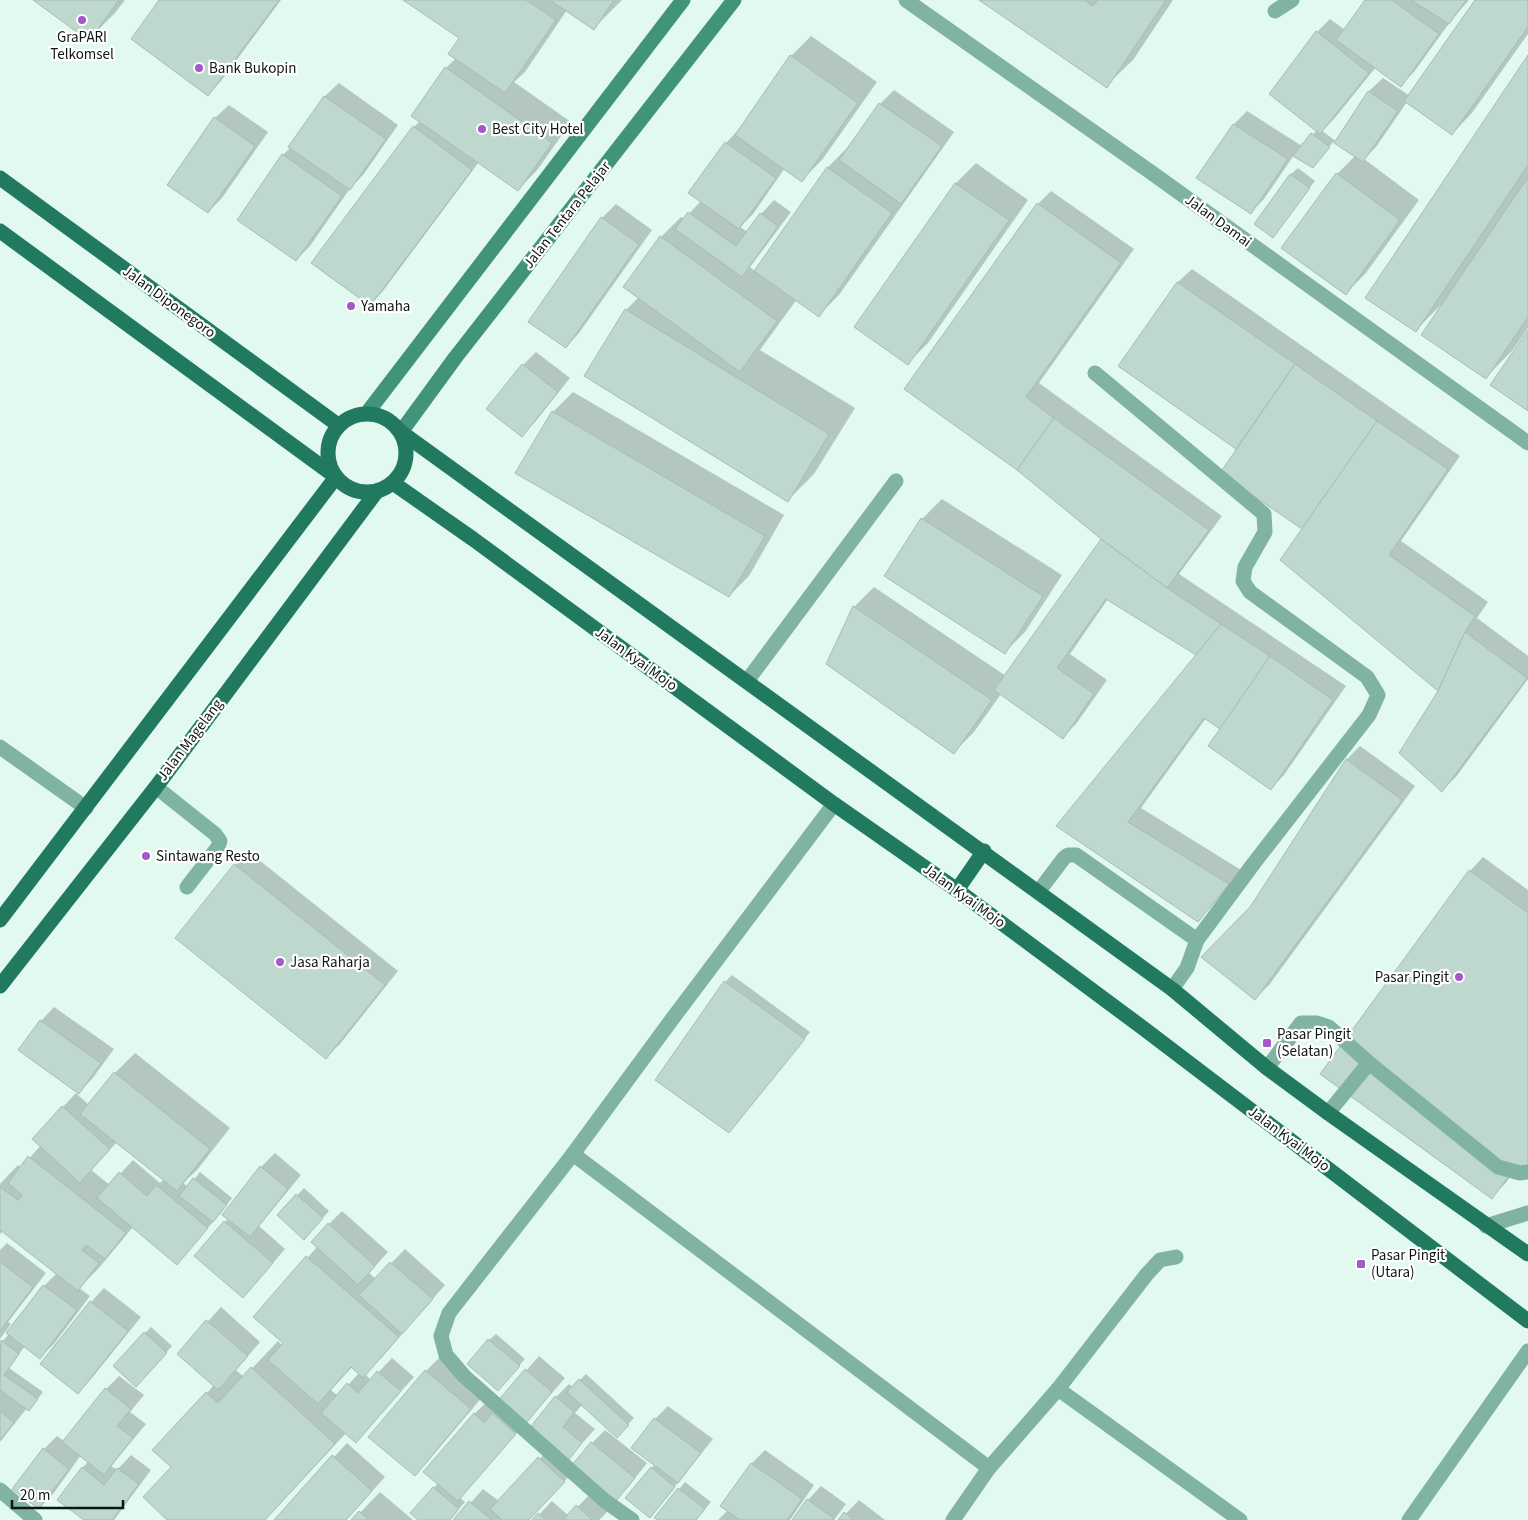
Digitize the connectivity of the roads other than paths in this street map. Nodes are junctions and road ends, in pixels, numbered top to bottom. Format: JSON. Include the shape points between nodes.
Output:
{"nodes":[{"id":1,"x":683,"y":0,"type":"edge"},
{"id":2,"x":734,"y":0,"type":"edge"},
{"id":3,"x":906,"y":0,"type":"edge"},
{"id":4,"x":1292,"y":0,"type":"edge"},
{"id":5,"x":1275,"y":10,"type":"dead end"},
{"id":6,"x":0,"y":178,"type":"edge"},
{"id":7,"x":0,"y":231,"type":"edge"},
{"id":8,"x":1095,"y":374,"type":"dead end"},
{"id":9,"x":367,"y":413,"type":"junction"},
{"id":10,"x":338,"y":425,"type":"junction"},
{"id":11,"x":401,"y":432,"type":"junction"},
{"id":12,"x":1528,"y":443,"type":"edge"},
{"id":13,"x":336,"y":477,"type":"junction"},
{"id":14,"x":896,"y":481,"type":"dead end"},
{"id":15,"x":392,"y":483,"type":"junction"},
{"id":16,"x":377,"y":491,"type":"junction"},
{"id":17,"x":747,"y":680,"type":"junction"},
{"id":18,"x":0,"y":747,"type":"edge"},
{"id":19,"x":156,"y":787,"type":"junction"},
{"id":20,"x":834,"y":804,"type":"junction"},
{"id":21,"x":86,"y":808,"type":"junction"},
{"id":22,"x":984,"y":851,"type":"junction"},
{"id":23,"x":187,"y":887,"type":"dead end"},
{"id":24,"x":957,"y":890,"type":"junction"},
{"id":25,"x":1039,"y":892,"type":"junction"},
{"id":26,"x":0,"y":920,"type":"edge"},
{"id":27,"x":1197,"y":940,"type":"junction"},
{"id":28,"x":0,"y":986,"type":"edge"},
{"id":29,"x":1172,"y":989,"type":"junction"},
{"id":30,"x":1369,"y":1063,"type":"junction"},
{"id":31,"x":1267,"y":1068,"type":"junction"},
{"id":32,"x":1328,"y":1113,"type":"junction"},
{"id":33,"x":573,"y":1154,"type":"junction"},
{"id":34,"x":1528,"y":1172,"type":"edge"},
{"id":35,"x":1528,"y":1213,"type":"edge"},
{"id":36,"x":1486,"y":1226,"type":"junction"},
{"id":37,"x":1528,"y":1254,"type":"edge"},
{"id":38,"x":1176,"y":1257,"type":"dead end"},
{"id":39,"x":1528,"y":1321,"type":"edge"},
{"id":40,"x":1528,"y":1351,"type":"edge"},
{"id":41,"x":1058,"y":1389,"type":"junction"},
{"id":42,"x":989,"y":1468,"type":"junction"},
{"id":43,"x":0,"y":1490,"type":"edge"},
{"id":44,"x":35,"y":1520,"type":"edge"},
{"id":45,"x":632,"y":1520,"type":"edge"},
{"id":46,"x":953,"y":1520,"type":"edge"},
{"id":47,"x":1240,"y":1520,"type":"edge"},
{"id":48,"x":1409,"y":1520,"type":"edge"}],
"edges":[{"from":1,"to":9,"type":"main road"},
{"from":2,"to":11,"type":"main road","name":"Jalan Tentara Pelajar"},
{"from":3,"to":12,"type":"street","name":"Jalan Damai"},
{"from":4,"to":5,"type":"street"},
{"from":6,"to":10,"type":"main road","name":"Jalan Diponegoro"},
{"from":7,"to":13,"type":"main road"},
{"from":8,"to":27,"type":"street","via":[[1264,514],[1266,532],[1245,567],[1243,580],[1250,592],[1367,677],[1378,694],[1369,715]]},
{"from":9,"to":10,"type":"main road"},
{"from":9,"to":11,"type":"main road","via":[[387,419]]},
{"from":10,"to":13,"type":"main road","via":[[328,447],[328,460]]},
{"from":11,"to":15,"type":"main road","via":[[406,453],[404,466]]},
{"from":11,"to":17,"type":"main road"},
{"from":13,"to":16,"type":"main road","via":[[350,488],[362,492]]},
{"from":13,"to":21,"type":"main road"},
{"from":14,"to":17,"type":"street"},
{"from":15,"to":16,"type":"main road"},
{"from":15,"to":20,"type":"main road","name":"Jalan Kyai Mojo"},
{"from":16,"to":19,"type":"main road","name":"Jalan Magelang"},
{"from":17,"to":22,"type":"main road"},
{"from":18,"to":21,"type":"street"},
{"from":19,"to":23,"type":"street","via":[[220,841]]},
{"from":19,"to":28,"type":"main road","name":"Jalan Magelang"},
{"from":20,"to":24,"type":"main road","name":"Jalan Kyai Mojo"},
{"from":20,"to":33,"type":"street"},
{"from":21,"to":26,"type":"main road"},
{"from":22,"to":24,"type":"main road"},
{"from":22,"to":25,"type":"main road"},
{"from":24,"to":39,"type":"main road","name":"Jalan Kyai Mojo"},
{"from":25,"to":27,"type":"street","via":[[1064,858],[1076,855]]},
{"from":25,"to":29,"type":"main road"},
{"from":27,"to":29,"type":"street","via":[[1187,968]]},
{"from":29,"to":31,"type":"main road"},
{"from":30,"to":31,"type":"street","via":[[1329,1027],[1301,1023]]},
{"from":30,"to":32,"type":"street"},
{"from":30,"to":34,"type":"street","via":[[1498,1167],[1520,1174]]},
{"from":31,"to":32,"type":"main road"},
{"from":32,"to":36,"type":"main road"},
{"from":33,"to":42,"type":"street"},
{"from":33,"to":45,"type":"street","via":[[449,1313],[441,1336],[446,1355],[464,1376],[605,1501]]},
{"from":35,"to":36,"type":"street"},
{"from":36,"to":37,"type":"main road"},
{"from":38,"to":41,"type":"street","via":[[1160,1260],[1147,1274]]},
{"from":40,"to":48,"type":"street"},
{"from":41,"to":42,"type":"street"},
{"from":41,"to":47,"type":"street"},
{"from":42,"to":46,"type":"street"},
{"from":43,"to":44,"type":"street"}]}
